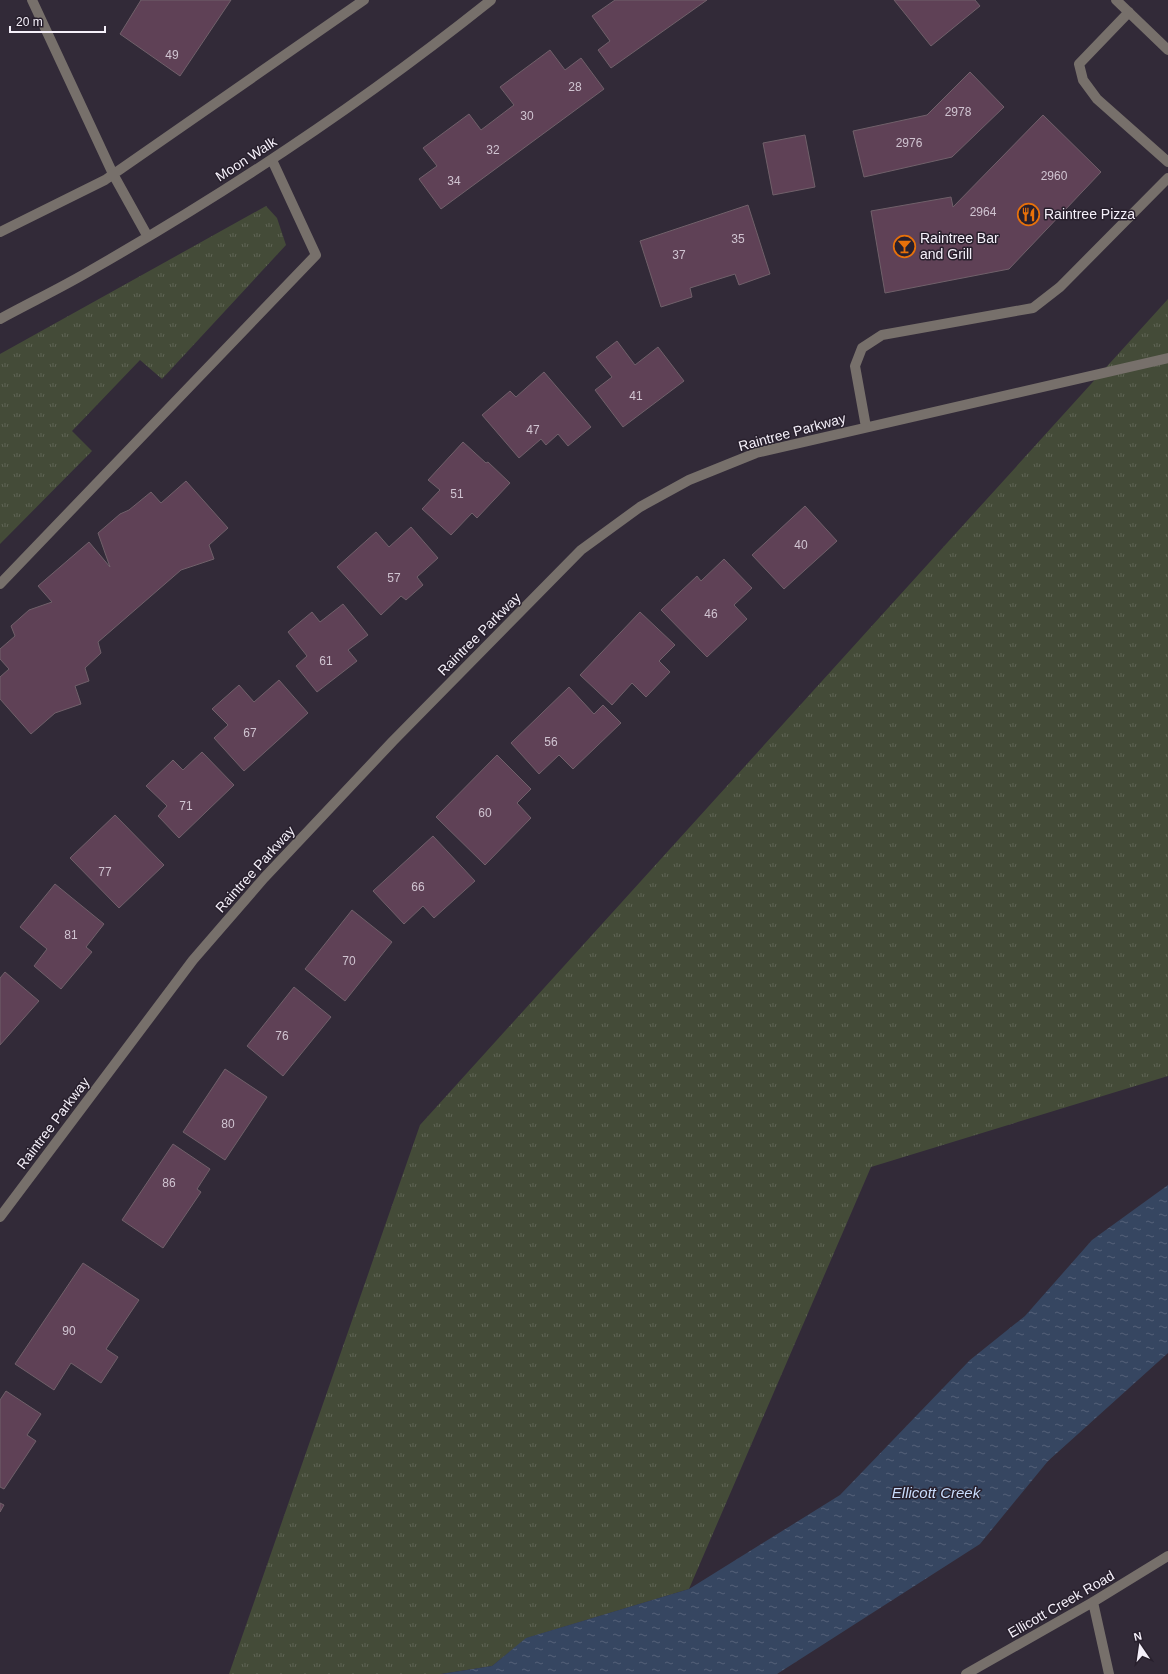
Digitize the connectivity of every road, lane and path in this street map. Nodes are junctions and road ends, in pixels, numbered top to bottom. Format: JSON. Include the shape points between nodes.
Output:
{"nodes":[{"id":1,"x":32,"y":0,"type":"edge"},
{"id":2,"x":364,"y":0,"type":"edge"},
{"id":3,"x":491,"y":0,"type":"edge"},
{"id":4,"x":1116,"y":0,"type":"edge"},
{"id":5,"x":1129,"y":12,"type":"junction"},
{"id":6,"x":1168,"y":50,"type":"edge"},
{"id":7,"x":272,"y":160,"type":"junction"},
{"id":8,"x":1168,"y":162,"type":"edge"},
{"id":9,"x":113,"y":174,"type":"junction"},
{"id":10,"x":1168,"y":178,"type":"edge"},
{"id":11,"x":0,"y":232,"type":"edge"},
{"id":12,"x":148,"y":237,"type":"junction"},
{"id":13,"x":0,"y":319,"type":"edge"},
{"id":14,"x":1168,"y":358,"type":"edge"},
{"id":15,"x":866,"y":427,"type":"junction"},
{"id":16,"x":0,"y":584,"type":"edge"},
{"id":17,"x":0,"y":1217,"type":"edge"},
{"id":18,"x":1168,"y":1556,"type":"edge"},
{"id":19,"x":1093,"y":1602,"type":"junction"},
{"id":20,"x":966,"y":1674,"type":"edge"},
{"id":21,"x":1109,"y":1674,"type":"edge"}],
"edges":[{"from":1,"to":9,"type":"street"},
{"from":2,"to":9,"type":"street"},
{"from":3,"to":7,"type":"street","name":"Moon Walk","via":[[366,96]]},
{"from":4,"to":5,"type":"street"},
{"from":5,"to":6,"type":"street"},
{"from":5,"to":8,"type":"street","via":[[1079,64],[1083,80],[1097,99]]},
{"from":7,"to":12,"type":"street","name":"Moon Walk"},
{"from":7,"to":16,"type":"street","via":[[316,255]]},
{"from":9,"to":11,"type":"street"},
{"from":9,"to":12,"type":"street"},
{"from":10,"to":15,"type":"street","via":[[1060,287],[1033,308],[882,335],[862,348],[855,366]]},
{"from":12,"to":13,"type":"street","name":"Moon Walk"},
{"from":14,"to":15,"type":"street","name":"Raintree Parkway"},
{"from":15,"to":17,"type":"street","name":"Raintree Parkway","via":[[756,453],[689,480],[640,507],[581,550],[393,741],[264,878],[193,960]]},
{"from":18,"to":19,"type":"street","name":"Ellicott Creek Road"},
{"from":19,"to":20,"type":"street","name":"Ellicott Creek Road"},
{"from":19,"to":21,"type":"street"}]}
